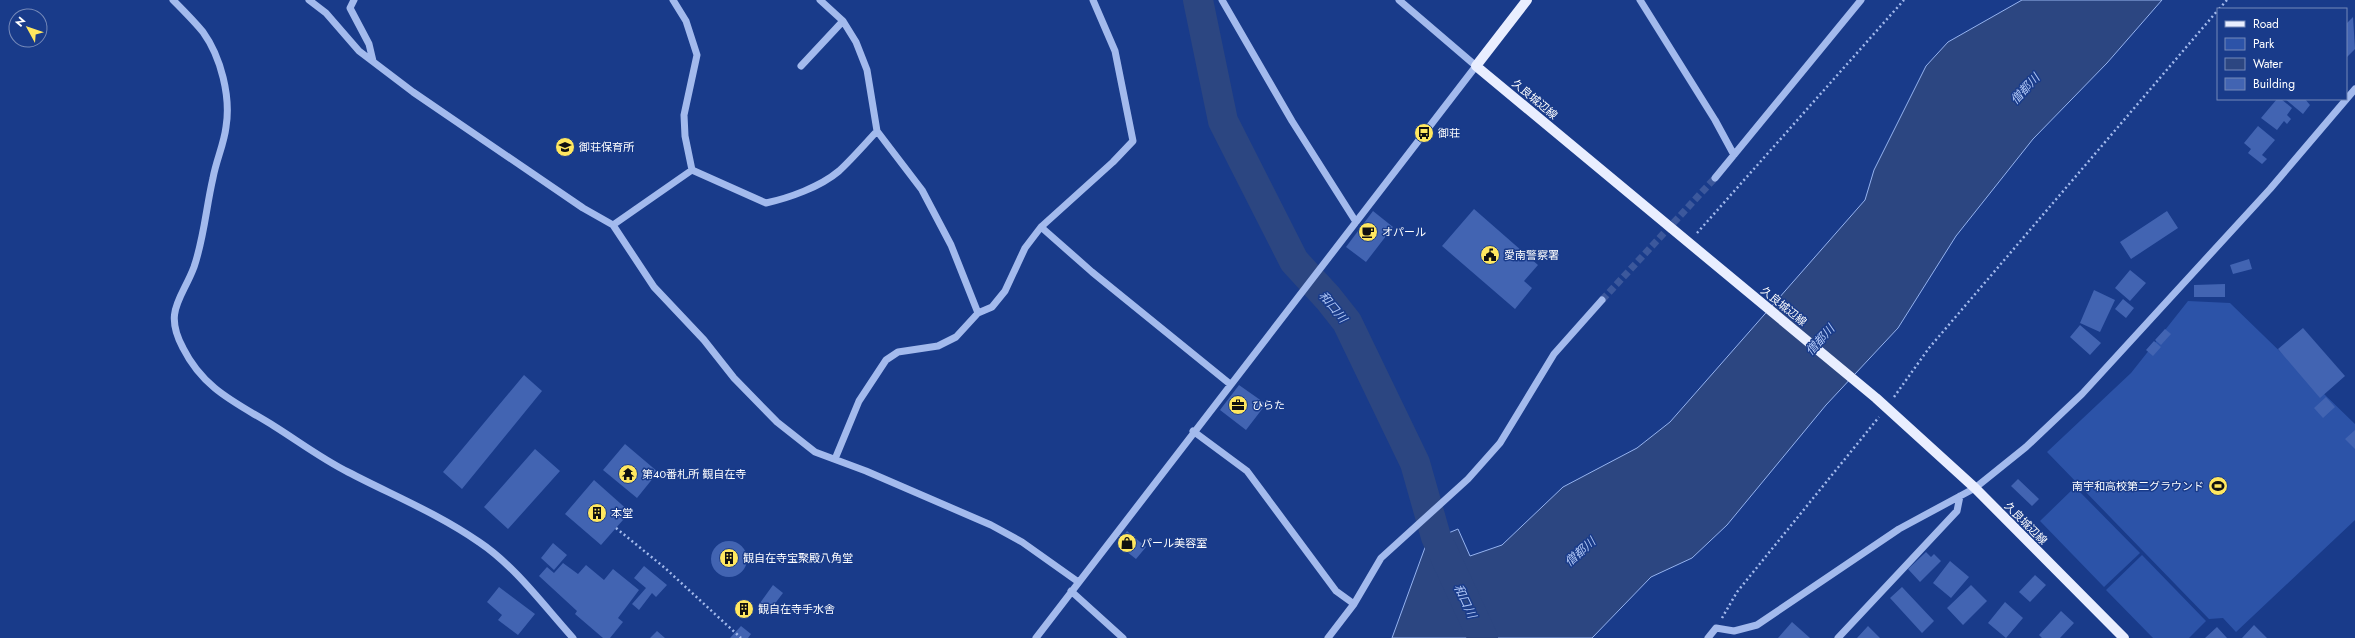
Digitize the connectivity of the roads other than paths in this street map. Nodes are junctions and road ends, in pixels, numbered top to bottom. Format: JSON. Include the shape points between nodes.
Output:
{"nodes":[{"id":1,"x":173,"y":0,"type":"edge"},
{"id":2,"x":309,"y":0,"type":"edge"},
{"id":3,"x":354,"y":0,"type":"edge"},
{"id":4,"x":673,"y":0,"type":"edge"},
{"id":5,"x":820,"y":0,"type":"edge"},
{"id":6,"x":1093,"y":0,"type":"edge"},
{"id":7,"x":1222,"y":0,"type":"edge"},
{"id":8,"x":1399,"y":0,"type":"edge"},
{"id":9,"x":1527,"y":0,"type":"edge"},
{"id":10,"x":1640,"y":0,"type":"edge"},
{"id":11,"x":1861,"y":0,"type":"edge"},
{"id":12,"x":843,"y":21,"type":"junction"},
{"id":13,"x":373,"y":61,"type":"junction"},
{"id":14,"x":801,"y":66,"type":"dead end"},
{"id":15,"x":1476,"y":66,"type":"junction"},
{"id":16,"x":2355,"y":89,"type":"edge"},
{"id":17,"x":2347,"y":98,"type":"edge"},
{"id":18,"x":2346,"y":100,"type":"edge"},
{"id":19,"x":877,"y":131,"type":"junction"},
{"id":20,"x":1734,"y":155,"type":"junction"},
{"id":21,"x":692,"y":170,"type":"junction"},
{"id":22,"x":1715,"y":178,"type":"tunnel mouth"},
{"id":23,"x":1356,"y":222,"type":"junction"},
{"id":24,"x":612,"y":225,"type":"junction"},
{"id":25,"x":1041,"y":227,"type":"junction"},
{"id":26,"x":1602,"y":300,"type":"tunnel mouth"},
{"id":27,"x":978,"y":314,"type":"junction"},
{"id":28,"x":1230,"y":384,"type":"junction"},
{"id":29,"x":1193,"y":431,"type":"junction"},
{"id":30,"x":835,"y":459,"type":"junction"},
{"id":31,"x":1975,"y":488,"type":"junction"},
{"id":32,"x":1960,"y":496,"type":"junction"},
{"id":33,"x":1077,"y":581,"type":"junction"},
{"id":34,"x":1071,"y":591,"type":"junction"},
{"id":35,"x":1354,"y":604,"type":"junction"},
{"id":36,"x":573,"y":638,"type":"edge"},
{"id":37,"x":1036,"y":638,"type":"edge"},
{"id":38,"x":1123,"y":638,"type":"edge"},
{"id":39,"x":1328,"y":638,"type":"edge"},
{"id":40,"x":1708,"y":638,"type":"edge"},
{"id":41,"x":1838,"y":638,"type":"edge"},
{"id":42,"x":2124,"y":638,"type":"edge"}],
"edges":[{"from":1,"to":36,"type":"street","via":[[203,33],[218,61],[227,98],[226,127],[213,178],[204,230],[194,268],[177,300],[174,324],[182,348],[199,374],[229,401],[347,472],[399,495],[481,543],[509,568]]},
{"from":2,"to":13,"type":"street","via":[[326,13],[359,51]]},
{"from":3,"to":13,"type":"street","via":[[350,8],[368,44]]},
{"from":4,"to":21,"type":"street","via":[[686,21],[697,55],[684,115],[685,136]]},
{"from":5,"to":12,"type":"street"},
{"from":6,"to":25,"type":"street","via":[[1115,51],[1132,141],[1113,162]]},
{"from":7,"to":23,"type":"street","via":[[1292,122]]},
{"from":8,"to":15,"type":"street"},
{"from":9,"to":15,"type":"main road"},
{"from":10,"to":20,"type":"street"},
{"from":11,"to":20,"type":"street"},
{"from":12,"to":14,"type":"street"},
{"from":12,"to":19,"type":"street","via":[[856,42],[867,70]]},
{"from":13,"to":24,"type":"street","via":[[413,92]]},
{"from":15,"to":23,"type":"street"},
{"from":15,"to":31,"type":"main road","name":"久良城辺線","via":[[1876,398]]},
{"from":16,"to":17,"type":"street"},
{"from":18,"to":31,"type":"street","via":[[2270,189],[2082,394],[2026,447]]},
{"from":19,"to":21,"type":"street","via":[[838,172],[818,184],[766,203]]},
{"from":19,"to":27,"type":"street","via":[[922,190],[951,245]]},
{"from":20,"to":22,"type":"street"},
{"from":21,"to":24,"type":"street"},
{"from":23,"to":28,"type":"street"},
{"from":24,"to":30,"type":"street","via":[[654,287],[704,340],[734,378],[777,422],[815,452]]},
{"from":25,"to":27,"type":"street","via":[[1025,248],[1005,291],[992,307]]},
{"from":25,"to":28,"type":"street","via":[[1092,272]]},
{"from":26,"to":35,"type":"street","via":[[1554,354],[1500,443],[1468,479],[1381,558]]},
{"from":27,"to":30,"type":"street","via":[[956,337],[938,346],[898,352],[886,360],[859,401]]},
{"from":28,"to":29,"type":"street"},
{"from":29,"to":33,"type":"street"},
{"from":29,"to":35,"type":"street","via":[[1247,471],[1336,591]]},
{"from":30,"to":33,"type":"street","via":[[991,525],[1022,542]]},
{"from":31,"to":32,"type":"street"},
{"from":31,"to":42,"type":"main road","name":"久良城辺線"},
{"from":32,"to":40,"type":"street","via":[[1899,529],[1757,625],[1734,631],[1716,628]]},
{"from":32,"to":41,"type":"street","via":[[1957,511]]},
{"from":33,"to":34,"type":"street"},
{"from":34,"to":37,"type":"street"},
{"from":34,"to":38,"type":"street"},
{"from":35,"to":39,"type":"street"}]}
